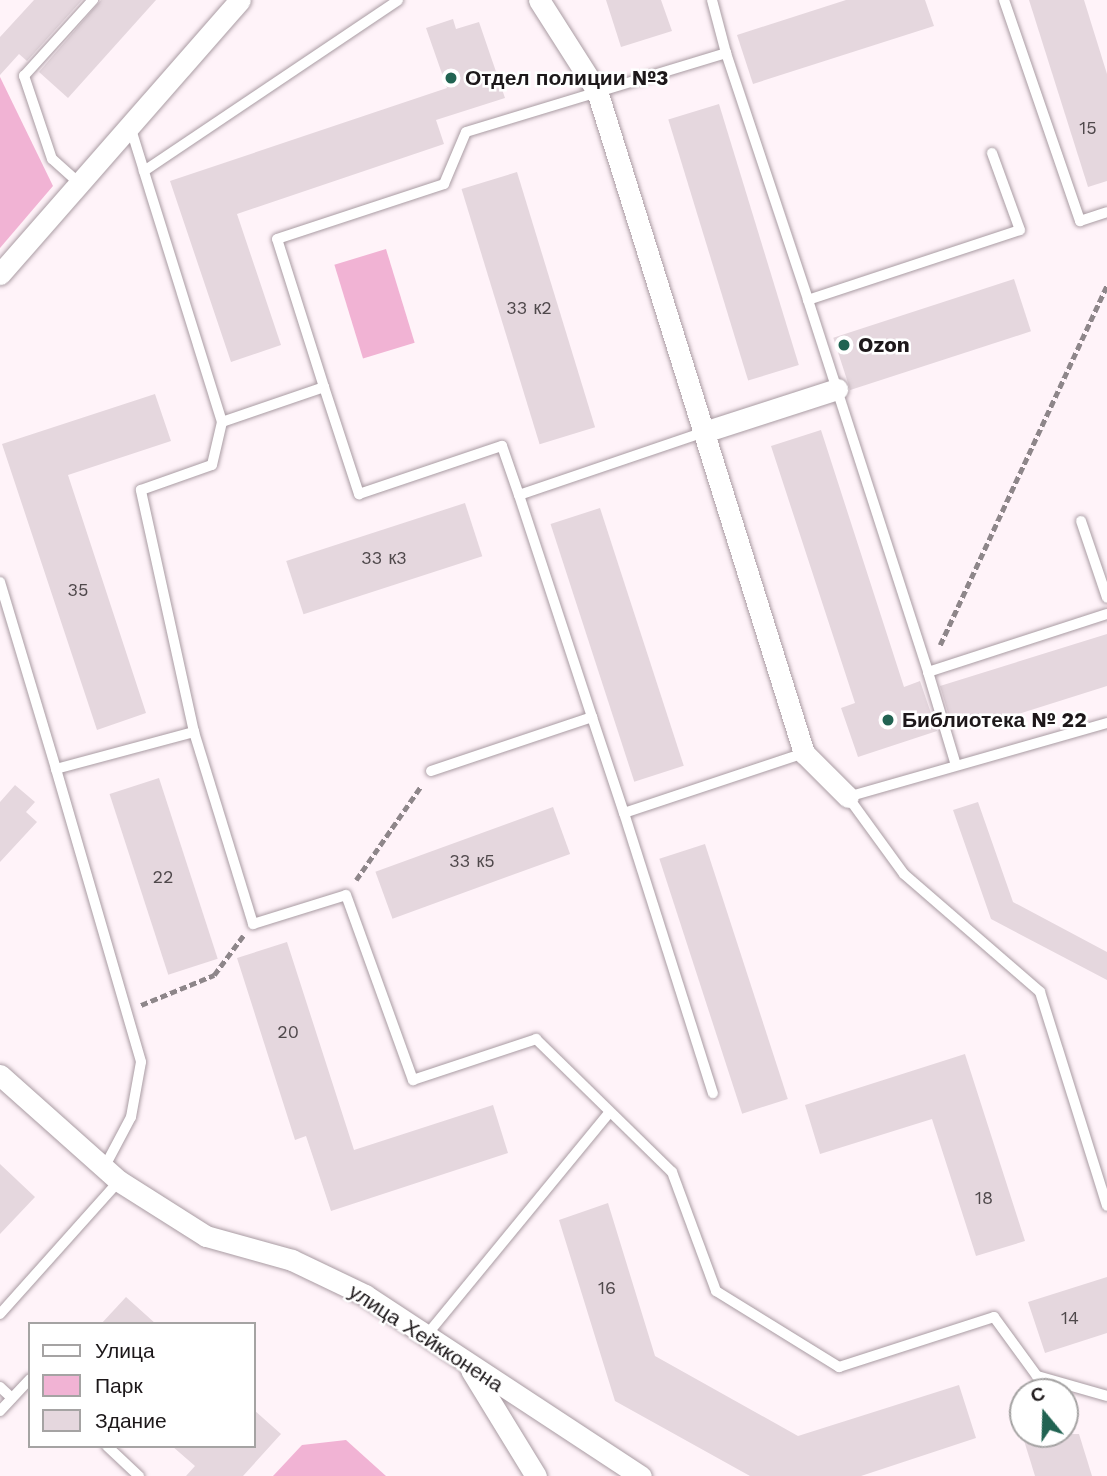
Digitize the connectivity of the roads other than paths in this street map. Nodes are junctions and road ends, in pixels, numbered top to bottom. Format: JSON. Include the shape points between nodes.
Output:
{"nodes":[{"id":1,"x":93,"y":0,"type":"edge"},
{"id":2,"x":240,"y":0,"type":"edge"},
{"id":3,"x":398,"y":0,"type":"edge"},
{"id":4,"x":539,"y":0,"type":"edge"},
{"id":5,"x":712,"y":0,"type":"edge"},
{"id":6,"x":1004,"y":0,"type":"edge"},
{"id":7,"x":726,"y":53,"type":"junction"},
{"id":8,"x":597,"y":91,"type":"junction"},
{"id":9,"x":130,"y":126,"type":"junction"},
{"id":10,"x":992,"y":153,"type":"dead end"},
{"id":11,"x":144,"y":172,"type":"junction"},
{"id":12,"x":79,"y":183,"type":"junction"},
{"id":13,"x":1107,"y":212,"type":"edge"},
{"id":14,"x":0,"y":274,"type":"edge"},
{"id":15,"x":808,"y":300,"type":"junction"},
{"id":16,"x":324,"y":387,"type":"junction"},
{"id":17,"x":837,"y":389,"type":"junction"},
{"id":18,"x":222,"y":422,"type":"junction"},
{"id":19,"x":704,"y":432,"type":"junction"},
{"id":20,"x":519,"y":495,"type":"junction"},
{"id":21,"x":1082,"y":521,"type":"dead end"},
{"id":22,"x":0,"y":582,"type":"edge"},
{"id":23,"x":1107,"y":598,"type":"edge"},
{"id":24,"x":1107,"y":614,"type":"edge"},
{"id":25,"x":928,"y":671,"type":"junction"},
{"id":26,"x":592,"y":717,"type":"junction"},
{"id":27,"x":1107,"y":723,"type":"edge"},
{"id":28,"x":194,"y":732,"type":"junction"},
{"id":29,"x":804,"y":753,"type":"junction"},
{"id":30,"x":955,"y":762,"type":"junction"},
{"id":31,"x":56,"y":769,"type":"junction"},
{"id":32,"x":431,"y":771,"type":"road end"},
{"id":33,"x":848,"y":797,"type":"junction"},
{"id":34,"x":624,"y":813,"type":"junction"},
{"id":35,"x":0,"y":1075,"type":"edge"},
{"id":36,"x":713,"y":1093,"type":"dead end"},
{"id":37,"x":609,"y":1113,"type":"junction"},
{"id":38,"x":111,"y":1174,"type":"junction"},
{"id":39,"x":1107,"y":1206,"type":"edge"},
{"id":40,"x":0,"y":1314,"type":"edge"},
{"id":41,"x":425,"y":1337,"type":"junction"},
{"id":42,"x":469,"y":1366,"type":"junction"},
{"id":43,"x":28,"y":1382,"type":"edge"},
{"id":44,"x":0,"y":1387,"type":"edge"},
{"id":45,"x":1107,"y":1396,"type":"edge"},
{"id":46,"x":12,"y":1398,"type":"junction"},
{"id":47,"x":0,"y":1411,"type":"edge"},
{"id":48,"x":109,"y":1448,"type":"edge"},
{"id":49,"x":139,"y":1476,"type":"edge"},
{"id":50,"x":536,"y":1476,"type":"edge"},
{"id":51,"x":641,"y":1476,"type":"edge"}],
"edges":[{"from":1,"to":12,"type":"lane","via":[[24,76],[52,159]]},
{"from":2,"to":9,"type":"street"},
{"from":3,"to":11,"type":"lane"},
{"from":4,"to":8,"type":"street"},
{"from":5,"to":7,"type":"lane"},
{"from":6,"to":13,"type":"lane","via":[[1080,221]]},
{"from":7,"to":8,"type":"lane"},
{"from":7,"to":15,"type":"lane"},
{"from":8,"to":16,"type":"lane","via":[[466,132],[444,184],[277,239]]},
{"from":8,"to":19,"type":"street"},
{"from":9,"to":11,"type":"lane"},
{"from":9,"to":12,"type":"street"},
{"from":10,"to":15,"type":"lane","via":[[1020,230]]},
{"from":11,"to":18,"type":"lane"},
{"from":12,"to":14,"type":"street"},
{"from":15,"to":17,"type":"lane"},
{"from":16,"to":18,"type":"lane"},
{"from":16,"to":20,"type":"lane","via":[[359,494],[502,446]]},
{"from":17,"to":19,"type":"street"},
{"from":17,"to":25,"type":"lane"},
{"from":18,"to":28,"type":"lane","via":[[212,465],[141,490]]},
{"from":19,"to":20,"type":"lane"},
{"from":19,"to":29,"type":"street"},
{"from":20,"to":26,"type":"lane"},
{"from":21,"to":23,"type":"lane"},
{"from":22,"to":31,"type":"lane"},
{"from":24,"to":25,"type":"lane"},
{"from":25,"to":30,"type":"lane"},
{"from":26,"to":32,"type":"lane"},
{"from":26,"to":34,"type":"lane"},
{"from":27,"to":30,"type":"lane"},
{"from":28,"to":31,"type":"lane"},
{"from":28,"to":37,"type":"lane","via":[[253,924],[346,895],[413,1080],[536,1039]]},
{"from":29,"to":33,"type":"street"},
{"from":29,"to":34,"type":"lane"},
{"from":30,"to":33,"type":"lane"},
{"from":31,"to":38,"type":"lane","via":[[141,1062],[131,1117]]},
{"from":33,"to":39,"type":"lane","via":[[904,874],[1041,992]]},
{"from":34,"to":36,"type":"lane"},
{"from":35,"to":38,"type":"street","name":"улица Хейкконена"},
{"from":37,"to":41,"type":"lane"},
{"from":37,"to":45,"type":"lane","via":[[672,1172],[716,1291],[839,1367],[994,1317],[1037,1376]]},
{"from":38,"to":40,"type":"lane"},
{"from":38,"to":41,"type":"street","name":"улица Хейкконена","via":[[205,1236],[292,1260],[365,1295]]},
{"from":41,"to":42,"type":"street","name":"улица Хейкконена"},
{"from":42,"to":50,"type":"street"},
{"from":42,"to":51,"type":"street","name":"улица Хейкконена"},
{"from":43,"to":46,"type":"lane"},
{"from":44,"to":46,"type":"lane"},
{"from":46,"to":47,"type":"lane"},
{"from":48,"to":49,"type":"lane"}]}
